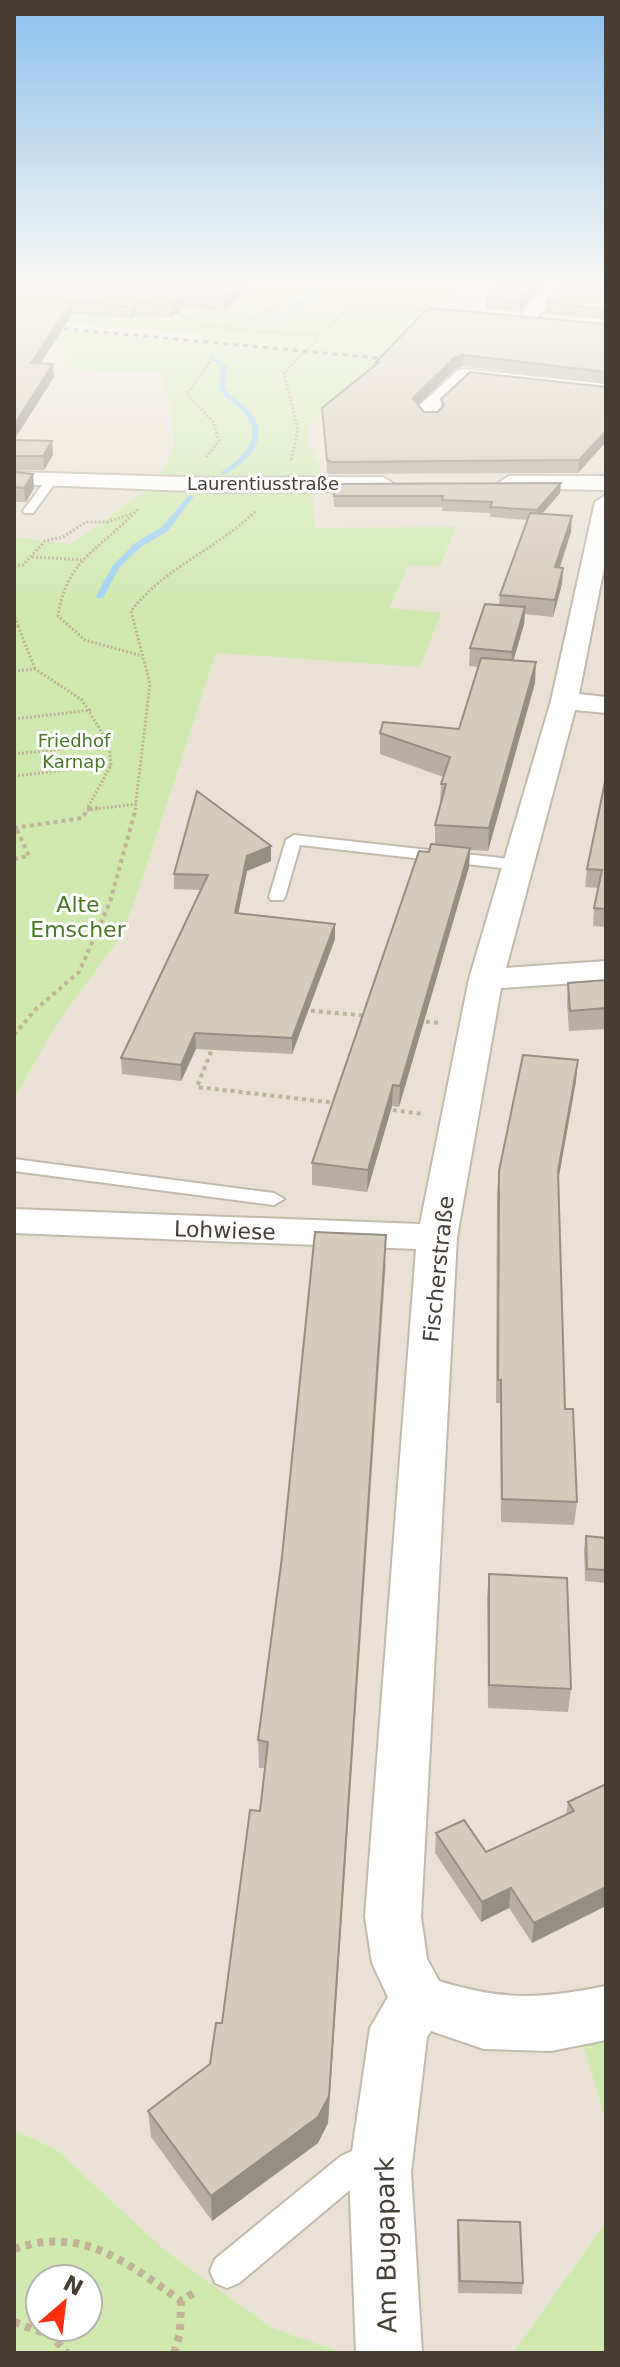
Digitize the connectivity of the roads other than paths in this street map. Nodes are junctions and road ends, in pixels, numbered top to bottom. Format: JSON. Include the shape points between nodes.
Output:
{"nodes":[{"id":1,"x":441,"y":396,"type":"edge"},
{"id":2,"x":431,"y":417,"type":"edge"},
{"id":3,"x":14,"y":478,"type":"edge"},
{"id":4,"x":52,"y":479,"type":"junction"},
{"id":5,"x":492,"y":483,"type":"edge"},
{"id":6,"x":606,"y":483,"type":"edge"},
{"id":7,"x":400,"y":484,"type":"edge"},
{"id":8,"x":606,"y":502,"type":"edge"},
{"id":9,"x":29,"y":511,"type":"dead end"},
{"id":10,"x":602,"y":544,"type":"edge"},
{"id":11,"x":564,"y":701,"type":"junction"},
{"id":12,"x":606,"y":705,"type":"edge"},
{"id":13,"x":518,"y":865,"type":"junction"},
{"id":14,"x":277,"y":897,"type":"dead end"},
{"id":15,"x":606,"y":971,"type":"edge"},
{"id":16,"x":486,"y":979,"type":"junction"},
{"id":17,"x":14,"y":1165,"type":"edge"},
{"id":18,"x":274,"y":1199,"type":"dead end"},
{"id":19,"x":14,"y":1221,"type":"edge"},
{"id":20,"x":437,"y":1237,"type":"junction"},
{"id":21,"x":420,"y":2001,"type":"junction"},
{"id":22,"x":606,"y":2013,"type":"edge"},
{"id":23,"x":380,"y":2172,"type":"junction"},
{"id":24,"x":227,"y":2271,"type":"road end"},
{"id":25,"x":389,"y":2353,"type":"edge"}],
"edges":[{"from":1,"to":2,"type":"street","via":[[426,410]]},
{"from":3,"to":4,"type":"street","name":"Laurentiusstraße"},
{"from":4,"to":7,"type":"street","name":"Laurentiusstraße"},
{"from":4,"to":9,"type":"lane"},
{"from":5,"to":6,"type":"street"},
{"from":8,"to":10,"type":"street","name":"Fischerstraße"},
{"from":10,"to":11,"type":"street","name":"Fischerstraße"},
{"from":11,"to":12,"type":"street"},
{"from":11,"to":13,"type":"street","name":"Fischerstraße"},
{"from":13,"to":14,"type":"lane","via":[[294,840]]},
{"from":13,"to":16,"type":"street","name":"Fischerstraße"},
{"from":15,"to":16,"type":"street"},
{"from":16,"to":20,"type":"street","name":"Fischerstraße"},
{"from":17,"to":18,"type":"lane"},
{"from":19,"to":20,"type":"street","name":"Lohwiese"},
{"from":20,"to":21,"type":"street","name":"Fischerstraße","via":[[393,1917],[400,1963]]},
{"from":21,"to":22,"type":"street","via":[[484,2022],[551,2024]]},
{"from":21,"to":23,"type":"street","name":"Am Bugapark","via":[[399,2028]]},
{"from":23,"to":24,"type":"lane","via":[[352,2167]]},
{"from":23,"to":25,"type":"street","name":"Am Bugapark"}]}
